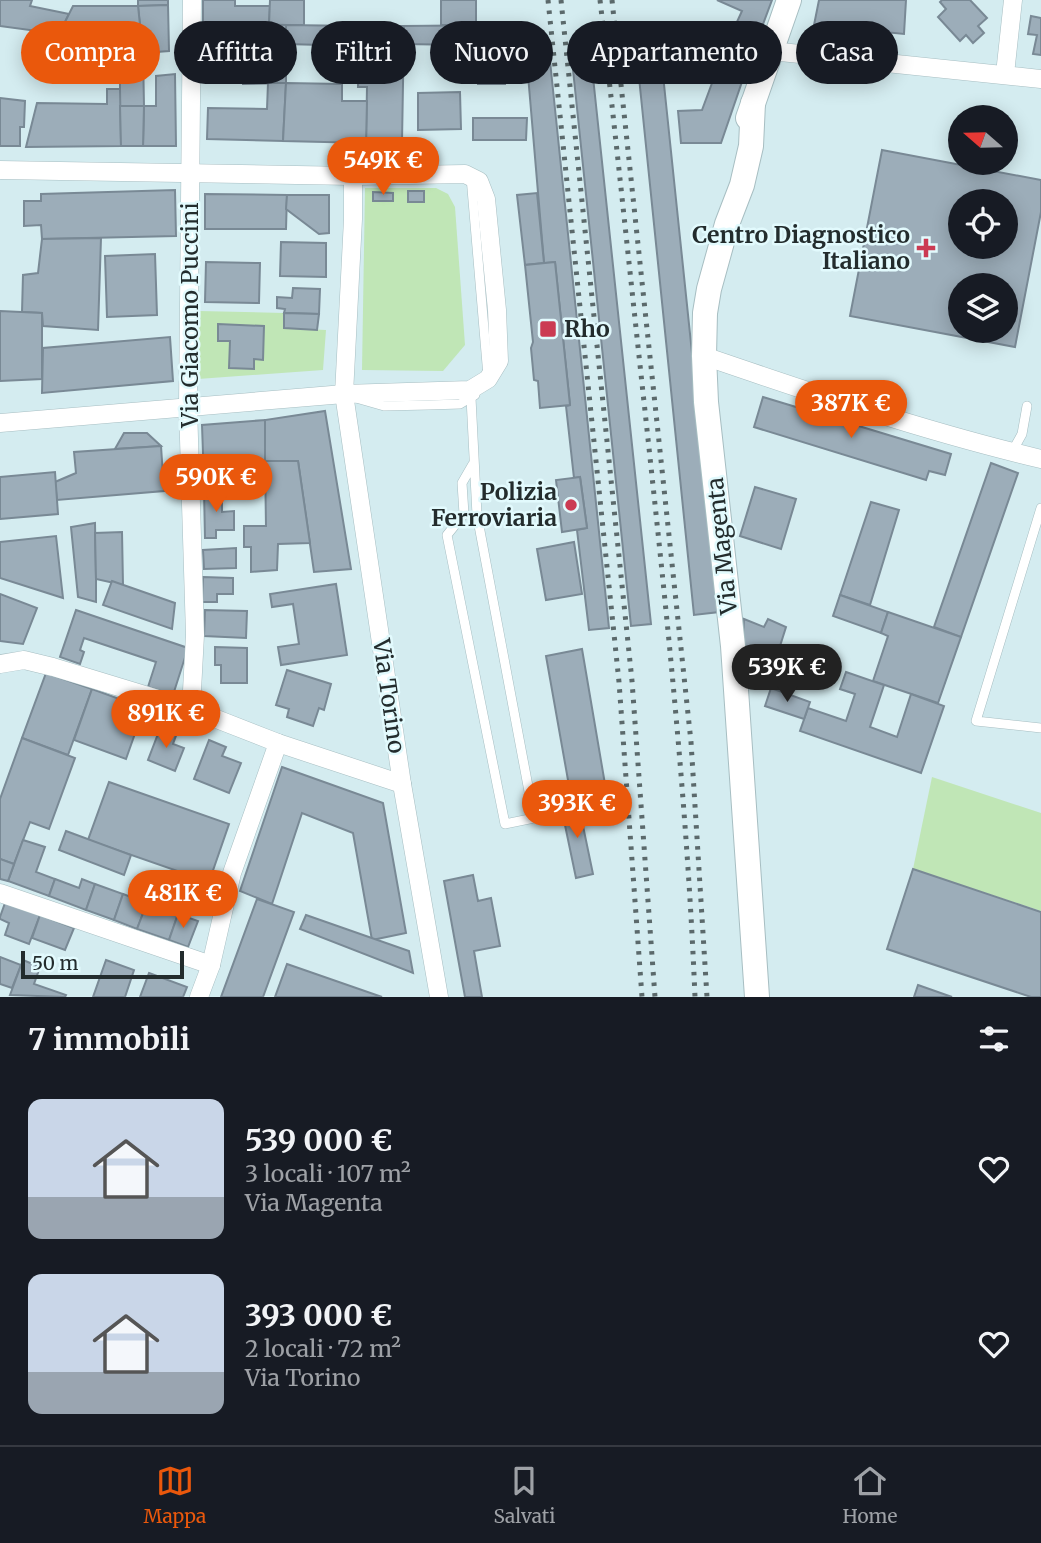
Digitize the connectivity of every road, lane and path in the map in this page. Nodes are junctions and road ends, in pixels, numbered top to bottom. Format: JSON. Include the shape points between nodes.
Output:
{"nodes":[{"id":1,"x":192,"y":0,"type":"edge"},
{"id":2,"x":789,"y":0,"type":"edge"},
{"id":3,"x":1013,"y":0,"type":"edge"},
{"id":4,"x":782,"y":21,"type":"edge"},
{"id":5,"x":782,"y":52,"type":"edge"},
{"id":6,"x":1005,"y":74,"type":"junction"},
{"id":7,"x":1041,"y":79,"type":"edge"},
{"id":8,"x":760,"y":84,"type":"edge"},
{"id":9,"x":0,"y":170,"type":"edge"},
{"id":10,"x":190,"y":173,"type":"junction"},
{"id":11,"x":353,"y":176,"type":"junction"},
{"id":12,"x":704,"y":356,"type":"junction"},
{"id":13,"x":488,"y":379,"type":"junction"},
{"id":14,"x":344,"y":394,"type":"junction"},
{"id":15,"x":471,"y":398,"type":"junction"},
{"id":16,"x":188,"y":406,"type":"junction"},
{"id":17,"x":1027,"y":406,"type":"dead end"},
{"id":18,"x":0,"y":423,"type":"edge"},
{"id":19,"x":1012,"y":452,"type":"junction"},
{"id":20,"x":1041,"y":459,"type":"edge"},
{"id":21,"x":473,"y":464,"type":"junction"},
{"id":22,"x":1041,"y":508,"type":"edge"},
{"id":23,"x":0,"y":664,"type":"edge"},
{"id":24,"x":191,"y":709,"type":"junction"},
{"id":25,"x":1041,"y":728,"type":"edge"},
{"id":26,"x":278,"y":743,"type":"junction"},
{"id":27,"x":402,"y":783,"type":"junction"},
{"id":28,"x":0,"y":893,"type":"edge"},
{"id":29,"x":211,"y":965,"type":"junction"},
{"id":30,"x":199,"y":997,"type":"edge"},
{"id":31,"x":439,"y":997,"type":"edge"},
{"id":32,"x":757,"y":997,"type":"edge"}],
"edges":[{"from":1,"to":10,"type":"street","name":"Via Giacomo Puccini"},
{"from":2,"to":4,"type":"street","name":"Via Magenta"},
{"from":3,"to":6,"type":"street"},
{"from":5,"to":6,"type":"street"},
{"from":6,"to":7,"type":"street"},
{"from":8,"to":12,"type":"street","name":"Via Magenta","via":[[743,185],[709,289]]},
{"from":9,"to":10,"type":"street"},
{"from":10,"to":11,"type":"street"},
{"from":10,"to":16,"type":"street","name":"Via Giacomo Puccini"},
{"from":11,"to":13,"type":"street","via":[[465,174],[479,181],[486,199],[497,310],[499,360]]},
{"from":11,"to":14,"type":"street","name":"Via Torino"},
{"from":12,"to":19,"type":"street"},
{"from":12,"to":32,"type":"street","name":"Via Magenta","via":[[733,646]]},
{"from":13,"to":14,"type":"street","via":[[470,390]]},
{"from":13,"to":15,"type":"lane"},
{"from":14,"to":15,"type":"lane","via":[[384,406],[460,404]]},
{"from":14,"to":16,"type":"street"},
{"from":14,"to":27,"type":"street","name":"Via Torino"},
{"from":15,"to":21,"type":"lane"},
{"from":16,"to":18,"type":"street"},
{"from":16,"to":24,"type":"street","name":"Via Giacomo Puccini","via":[[195,635]]},
{"from":17,"to":19,"type":"lane","via":[[1022,434]]},
{"from":19,"to":20,"type":"street"},
{"from":21,"to":21,"type":"lane","via":[[462,483],[464,514],[447,535],[505,824],[534,818],[477,515]]},
{"from":22,"to":25,"type":"lane","via":[[976,721]]},
{"from":23,"to":24,"type":"street","via":[[24,660]]},
{"from":24,"to":26,"type":"street"},
{"from":26,"to":27,"type":"street"},
{"from":26,"to":29,"type":"street","via":[[232,873]]},
{"from":27,"to":31,"type":"street","name":"Via Torino"},
{"from":28,"to":29,"type":"street"},
{"from":29,"to":30,"type":"street"}]}
